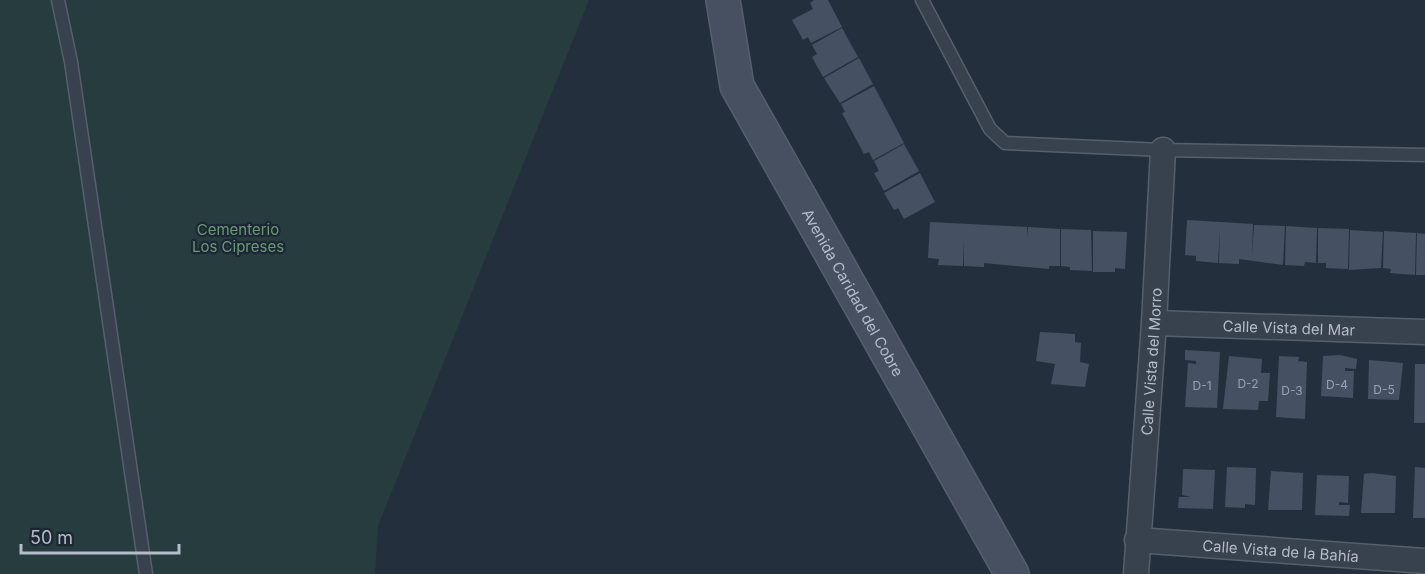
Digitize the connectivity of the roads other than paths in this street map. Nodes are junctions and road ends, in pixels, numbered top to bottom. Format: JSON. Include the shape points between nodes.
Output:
{"nodes":[{"id":1,"x":58,"y":0,"type":"edge"},
{"id":2,"x":723,"y":0,"type":"edge"},
{"id":3,"x":922,"y":0,"type":"edge"},
{"id":4,"x":1163,"y":150,"type":"junction"},
{"id":5,"x":1425,"y":155,"type":"edge"},
{"id":6,"x":1154,"y":323,"type":"junction"},
{"id":7,"x":1425,"y":332,"type":"edge"},
{"id":8,"x":1137,"y":540,"type":"junction"},
{"id":9,"x":1425,"y":561,"type":"edge"},
{"id":10,"x":146,"y":574,"type":"edge"},
{"id":11,"x":1012,"y":574,"type":"edge"},
{"id":12,"x":1136,"y":574,"type":"edge"}],
"edges":[{"from":1,"to":10,"type":"lane","via":[[71,62]]},
{"from":2,"to":11,"type":"street","name":"Avenida Caridad del Cobre","via":[[738,86]]},
{"from":3,"to":4,"type":"lane","via":[[985,121],[1005,143]]},
{"from":4,"to":5,"type":"lane"},
{"from":4,"to":6,"type":"street","name":"Calle Vista del Morro"},
{"from":6,"to":7,"type":"street","name":"Calle Vista del Mar"},
{"from":6,"to":8,"type":"street","name":"Calle Vista del Morro"},
{"from":8,"to":9,"type":"street","name":"Calle Vista de la Bahía"},
{"from":8,"to":12,"type":"street","name":"Calle Vista del Morro"}]}
